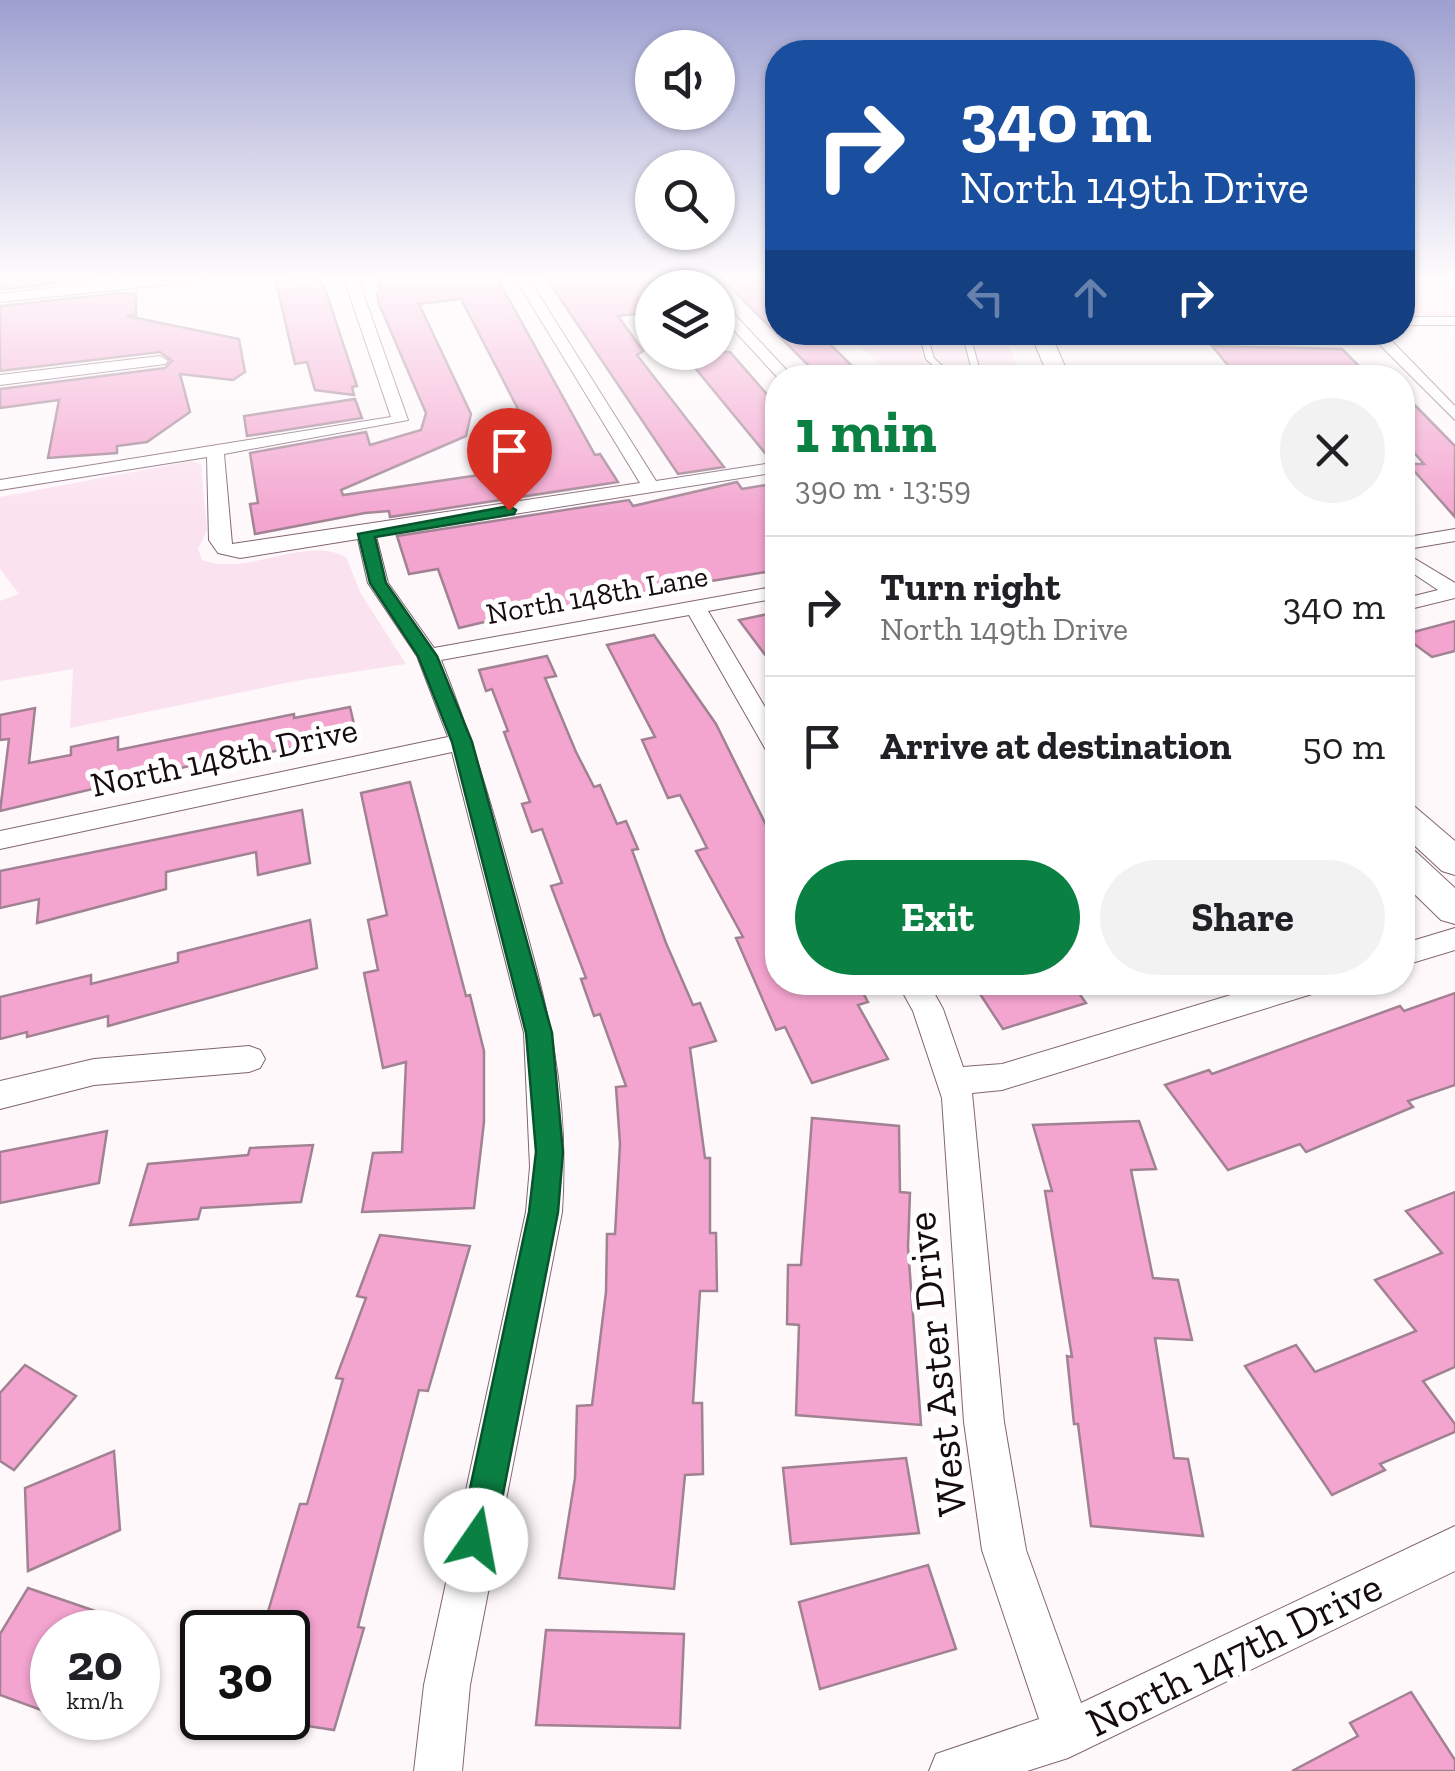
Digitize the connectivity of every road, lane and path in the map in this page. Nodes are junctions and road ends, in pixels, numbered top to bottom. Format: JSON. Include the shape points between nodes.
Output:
{"nodes":[{"id":1,"x":379,"y":359,"type":"edge"},
{"id":2,"x":572,"y":359,"type":"edge"},
{"id":3,"x":160,"y":360,"type":"dead end"},
{"id":4,"x":1415,"y":375,"type":"edge"},
{"id":5,"x":0,"y":380,"type":"edge"},
{"id":6,"x":1415,"y":387,"type":"edge"},
{"id":7,"x":1427,"y":387,"type":"junction"},
{"id":8,"x":1455,"y":388,"type":"edge"},
{"id":9,"x":1455,"y":415,"type":"edge"},
{"id":10,"x":215,"y":448,"type":"junction"},
{"id":11,"x":765,"y":469,"type":"edge"},
{"id":12,"x":0,"y":485,"type":"edge"},
{"id":13,"x":652,"y":487,"type":"junction"},
{"id":14,"x":366,"y":534,"type":"junction"},
{"id":15,"x":1455,"y":535,"type":"edge"},
{"id":16,"x":1415,"y":542,"type":"edge"},
{"id":17,"x":1415,"y":566,"type":"edge"},
{"id":18,"x":1454,"y":592,"type":"edge"},
{"id":19,"x":765,"y":594,"type":"edge"},
{"id":20,"x":1415,"y":602,"type":"edge"},
{"id":21,"x":695,"y":607,"type":"junction"},
{"id":22,"x":428,"y":656,"type":"junction"},
{"id":23,"x":765,"y":728,"type":"edge"},
{"id":24,"x":462,"y":742,"type":"junction"},
{"id":25,"x":1415,"y":826,"type":"edge"},
{"id":26,"x":0,"y":840,"type":"edge"},
{"id":27,"x":1455,"y":862,"type":"edge"},
{"id":28,"x":1415,"y":872,"type":"edge"},
{"id":29,"x":1455,"y":910,"type":"edge"},
{"id":30,"x":1455,"y":939,"type":"edge"},
{"id":31,"x":1415,"y":951,"type":"edge"},
{"id":32,"x":920,"y":995,"type":"edge"},
{"id":33,"x":1269,"y":995,"type":"edge"},
{"id":34,"x":249,"y":1059,"type":"dead end"},
{"id":35,"x":952,"y":1080,"type":"junction"},
{"id":36,"x":0,"y":1095,"type":"edge"},
{"id":37,"x":1455,"y":1548,"type":"edge"},
{"id":38,"x":1068,"y":1734,"type":"junction"},
{"id":39,"x":438,"y":1771,"type":"edge"},
{"id":40,"x":953,"y":1771,"type":"edge"}],
"edges":[{"from":1,"to":10,"type":"street","via":[[400,420]]},
{"from":2,"to":13,"type":"street"},
{"from":3,"to":5,"type":"street"},
{"from":4,"to":7,"type":"street"},
{"from":6,"to":7,"type":"street"},
{"from":7,"to":8,"type":"street"},
{"from":7,"to":9,"type":"street"},
{"from":10,"to":12,"type":"street"},
{"from":10,"to":14,"type":"street","via":[[219,540],[225,548],[240,552]]},
{"from":11,"to":13,"type":"street"},
{"from":13,"to":14,"type":"street"},
{"from":14,"to":22,"type":"street","via":[[378,583]]},
{"from":15,"to":16,"type":"street"},
{"from":17,"to":18,"type":"street"},
{"from":18,"to":20,"type":"street"},
{"from":19,"to":21,"type":"street","name":"North 148th Lane"},
{"from":21,"to":22,"type":"street","name":"North 148th Lane"},
{"from":21,"to":23,"type":"street"},
{"from":22,"to":24,"type":"street"},
{"from":24,"to":26,"type":"street","name":"North 148th Drive"},
{"from":24,"to":39,"type":"street","via":[[539,1033],[550,1152],[544,1212],[447,1685]]},
{"from":25,"to":27,"type":"street"},
{"from":28,"to":29,"type":"street"},
{"from":30,"to":31,"type":"street"},
{"from":32,"to":35,"type":"street","name":"West Aster Drive"},
{"from":33,"to":35,"type":"street","via":[[1002,1077]]},
{"from":34,"to":36,"type":"street","via":[[94,1072]]},
{"from":35,"to":38,"type":"street","name":"West Aster Drive","via":[[984,1422],[1004,1550]]},
{"from":37,"to":38,"type":"street","name":"North 147th Drive"},
{"from":38,"to":40,"type":"street","name":"North 147th Drive"}]}
